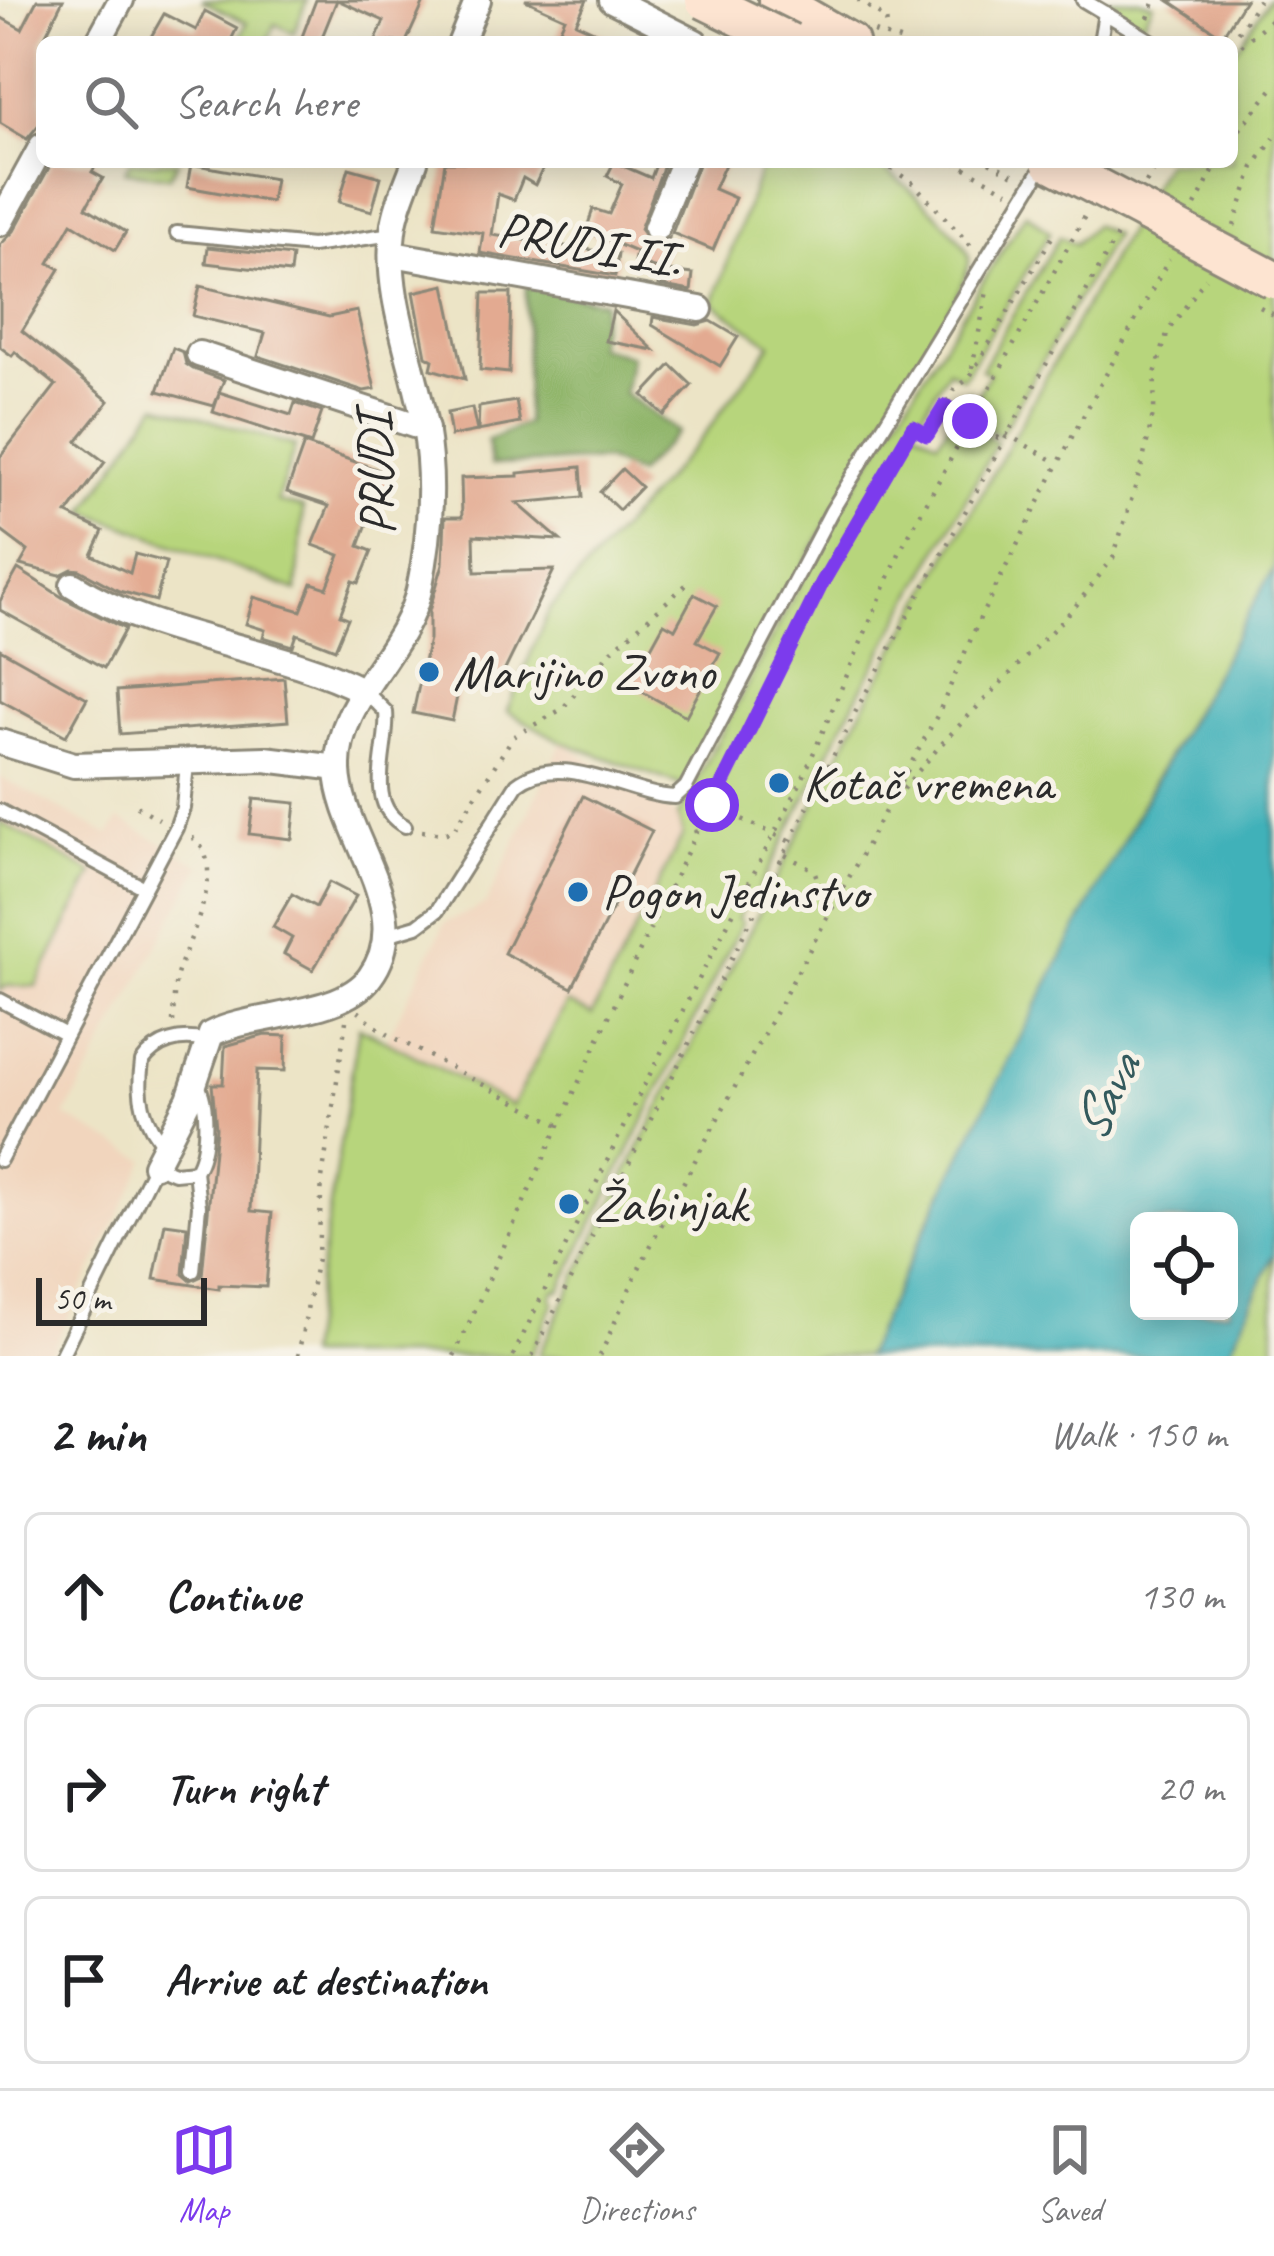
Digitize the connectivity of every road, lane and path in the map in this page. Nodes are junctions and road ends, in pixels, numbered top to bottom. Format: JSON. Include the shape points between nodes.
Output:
{"nodes":[{"id":1,"x":121,"y":0,"type":"edge"},
{"id":2,"x":478,"y":0,"type":"edge"},
{"id":3,"x":612,"y":0,"type":"edge"},
{"id":4,"x":704,"y":0,"type":"edge"},
{"id":5,"x":764,"y":0,"type":"edge"},
{"id":6,"x":777,"y":0,"type":"edge"},
{"id":7,"x":858,"y":0,"type":"edge"},
{"id":8,"x":1082,"y":0,"type":"edge"},
{"id":9,"x":1259,"y":0,"type":"edge"},
{"id":10,"x":1106,"y":13,"type":"junction"},
{"id":11,"x":1274,"y":17,"type":"edge"},
{"id":12,"x":888,"y":33,"type":"dead end"},
{"id":13,"x":838,"y":35,"type":"edge"},
{"id":14,"x":101,"y":36,"type":"edge"},
{"id":15,"x":463,"y":36,"type":"edge"},
{"id":16,"x":683,"y":36,"type":"edge"},
{"id":17,"x":741,"y":36,"type":"edge"},
{"id":18,"x":778,"y":36,"type":"edge"},
{"id":19,"x":1101,"y":36,"type":"edge"},
{"id":20,"x":1143,"y":36,"type":"edge"},
{"id":21,"x":1235,"y":36,"type":"edge"},
{"id":22,"x":1238,"y":47,"type":"edge"},
{"id":23,"x":1274,"y":87,"type":"edge"},
{"id":24,"x":1238,"y":132,"type":"edge"},
{"id":25,"x":1274,"y":138,"type":"edge"},
{"id":26,"x":36,"y":157,"type":"edge"},
{"id":27,"x":413,"y":168,"type":"edge"},
{"id":28,"x":681,"y":168,"type":"edge"},
{"id":29,"x":890,"y":168,"type":"edge"},
{"id":30,"x":965,"y":168,"type":"edge"},
{"id":31,"x":1037,"y":168,"type":"edge"},
{"id":32,"x":1040,"y":168,"type":"edge"},
{"id":33,"x":1155,"y":168,"type":"edge"},
{"id":34,"x":1215,"y":168,"type":"edge"},
{"id":35,"x":1147,"y":182,"type":"dead end"},
{"id":36,"x":1007,"y":190,"type":"dead end"},
{"id":37,"x":1087,"y":212,"type":"dead end"},
{"id":38,"x":1190,"y":216,"type":"dead end"},
{"id":39,"x":1125,"y":221,"type":"dead end"},
{"id":40,"x":0,"y":223,"type":"edge"},
{"id":41,"x":656,"y":228,"type":"dead end"},
{"id":42,"x":177,"y":232,"type":"dead end"},
{"id":43,"x":1055,"y":232,"type":"dead end"},
{"id":44,"x":1232,"y":236,"type":"dead end"},
{"id":45,"x":393,"y":244,"type":"junction"},
{"id":46,"x":1170,"y":256,"type":"dead end"},
{"id":47,"x":984,"y":260,"type":"junction"},
{"id":48,"x":1216,"y":264,"type":"dead end"},
{"id":49,"x":1274,"y":280,"type":"edge"},
{"id":50,"x":700,"y":309,"type":"dead end"},
{"id":51,"x":199,"y":354,"type":"dead end"},
{"id":52,"x":969,"y":378,"type":"junction"},
{"id":53,"x":945,"y":406,"type":"junction"},
{"id":54,"x":970,"y":421,"type":"junction"},
{"id":55,"x":426,"y":429,"type":"junction"},
{"id":56,"x":1004,"y":438,"type":"junction"},
{"id":57,"x":1058,"y":464,"type":"junction"},
{"id":58,"x":856,"y":497,"type":"dead end"},
{"id":59,"x":867,"y":505,"type":"junction"},
{"id":60,"x":688,"y":583,"type":"dead end"},
{"id":61,"x":73,"y":585,"type":"dead end"},
{"id":62,"x":364,"y":691,"type":"junction"},
{"id":63,"x":0,"y":742,"type":"edge"},
{"id":64,"x":187,"y":762,"type":"junction"},
{"id":65,"x":338,"y":768,"type":"junction"},
{"id":66,"x":683,"y":790,"type":"junction"},
{"id":67,"x":702,"y":800,"type":"dead end"},
{"id":68,"x":712,"y":805,"type":"junction"},
{"id":69,"x":136,"y":806,"type":"dead end"},
{"id":70,"x":887,"y":807,"type":"junction"},
{"id":71,"x":0,"y":811,"type":"edge"},
{"id":72,"x":405,"y":826,"type":"joint"},
{"id":73,"x":176,"y":828,"type":"junction"},
{"id":74,"x":774,"y":834,"type":"junction"},
{"id":75,"x":697,"y":836,"type":"junction"},
{"id":76,"x":791,"y":842,"type":"junction"},
{"id":77,"x":784,"y":854,"type":"junction"},
{"id":78,"x":143,"y":888,"type":"junction"},
{"id":79,"x":830,"y":912,"type":"junction"},
{"id":80,"x":383,"y":936,"type":"junction"},
{"id":81,"x":347,"y":998,"type":"junction"},
{"id":82,"x":0,"y":1000,"type":"edge"},
{"id":83,"x":66,"y":1035,"type":"junction"},
{"id":84,"x":172,"y":1040,"type":"junction"},
{"id":85,"x":205,"y":1040,"type":"junction"},
{"id":86,"x":195,"y":1080,"type":"junction"},
{"id":87,"x":559,"y":1125,"type":"junction"},
{"id":88,"x":160,"y":1156,"type":"junction"},
{"id":89,"x":0,"y":1160,"type":"edge"},
{"id":90,"x":195,"y":1171,"type":"junction"},
{"id":91,"x":193,"y":1271,"type":"dead end"},
{"id":92,"x":61,"y":1356,"type":"edge"},
{"id":93,"x":298,"y":1356,"type":"edge"},
{"id":94,"x":454,"y":1356,"type":"edge"},
{"id":95,"x":514,"y":1356,"type":"edge"},
{"id":96,"x":532,"y":1356,"type":"edge"},
{"id":97,"x":600,"y":1356,"type":"edge"}],
"edges":[{"from":1,"to":14,"type":"street"},
{"from":2,"to":15,"type":"street"},
{"from":3,"to":16,"type":"street"},
{"from":4,"to":18,"type":"main road","bridge":true},
{"from":5,"to":17,"type":"street"},
{"from":6,"to":13,"type":"main road"},
{"from":7,"to":12,"type":"path","via":[[886,19]]},
{"from":8,"to":10,"type":"lane"},
{"from":9,"to":21,"type":"path"},
{"from":10,"to":19,"type":"lane"},
{"from":10,"to":20,"type":"lane"},
{"from":11,"to":22,"type":"path"},
{"from":23,"to":24,"type":"path"},
{"from":25,"to":44,"type":"path","via":[[1254,167]]},
{"from":26,"to":40,"type":"street"},
{"from":27,"to":45,"type":"street","name":"PRUDI"},
{"from":28,"to":41,"type":"street"},
{"from":29,"to":47,"type":"path"},
{"from":30,"to":36,"type":"path"},
{"from":31,"to":47,"type":"lane"},
{"from":32,"to":49,"type":"main road","bridge":true},
{"from":33,"to":35,"type":"path"},
{"from":34,"to":38,"type":"path"},
{"from":37,"to":54,"type":"path"},
{"from":39,"to":56,"type":"path"},
{"from":42,"to":45,"type":"lane","via":[[312,246]]},
{"from":43,"to":52,"type":"path"},
{"from":45,"to":50,"type":"street","name":"PRUDI II."},
{"from":45,"to":55,"type":"street","name":"PRUDI"},
{"from":46,"to":57,"type":"path"},
{"from":47,"to":52,"type":"path","via":[[988,300]]},
{"from":47,"to":66,"type":"lane","via":[[831,512]]},
{"from":48,"to":70,"type":"path","via":[[1168,332],[1142,466],[1113,558]]},
{"from":51,"to":55,"type":"street"},
{"from":52,"to":53,"type":"path"},
{"from":53,"to":54,"type":"path"},
{"from":53,"to":59,"type":"path","via":[[927,435],[913,427]]},
{"from":54,"to":56,"type":"path"},
{"from":54,"to":74,"type":"path","via":[[880,594]]},
{"from":55,"to":62,"type":"street","name":"PRUDI","via":[[427,533],[418,592]]},
{"from":56,"to":57,"type":"path"},
{"from":56,"to":76,"type":"path"},
{"from":57,"to":70,"type":"path"},
{"from":58,"to":59,"type":"path"},
{"from":59,"to":68,"type":"path"},
{"from":60,"to":72,"type":"path","via":[[613,650],[562,710],[513,736],[453,831]]},
{"from":61,"to":62,"type":"street","via":[[129,615],[310,666]]},
{"from":62,"to":65,"type":"street","name":"PRUDI","via":[[345,728]]},
{"from":62,"to":72,"type":"lane","via":[[386,712],[379,778],[387,809]]},
{"from":63,"to":64,"type":"street","via":[[74,765]]},
{"from":64,"to":65,"type":"street"},
{"from":64,"to":73,"type":"lane"},
{"from":65,"to":80,"type":"street","via":[[378,886]]},
{"from":66,"to":75,"type":"path"},
{"from":66,"to":80,"type":"lane","via":[[658,796],[562,770],[529,776],[437,911]]},
{"from":67,"to":68,"type":"path"},
{"from":68,"to":74,"type":"path"},
{"from":68,"to":75,"type":"path"},
{"from":69,"to":73,"type":"path"},
{"from":70,"to":79,"type":"path"},
{"from":71,"to":78,"type":"lane"},
{"from":73,"to":78,"type":"lane"},
{"from":73,"to":84,"type":"path","via":[[198,842],[208,871],[178,974]]},
{"from":74,"to":76,"type":"path"},
{"from":74,"to":95,"type":"path"},
{"from":75,"to":87,"type":"path"},
{"from":76,"to":77,"type":"path"},
{"from":77,"to":79,"type":"path","via":[[814,869]]},
{"from":77,"to":96,"type":"path"},
{"from":78,"to":83,"type":"lane"},
{"from":79,"to":97,"type":"path"},
{"from":80,"to":81,"type":"street","via":[[374,974]]},
{"from":81,"to":85,"type":"street"},
{"from":81,"to":87,"type":"path","via":[[382,1031]]},
{"from":81,"to":93,"type":"path"},
{"from":82,"to":83,"type":"lane"},
{"from":83,"to":89,"type":"lane"},
{"from":84,"to":85,"type":"lane"},
{"from":84,"to":88,"type":"lane","via":[[147,1054],[140,1074]]},
{"from":85,"to":86,"type":"street"},
{"from":86,"to":88,"type":"street"},
{"from":86,"to":90,"type":"lane","via":[[205,1106]]},
{"from":87,"to":94,"type":"path"},
{"from":88,"to":90,"type":"lane","via":[[174,1173]]},
{"from":88,"to":92,"type":"lane"},
{"from":90,"to":91,"type":"lane"}]}
